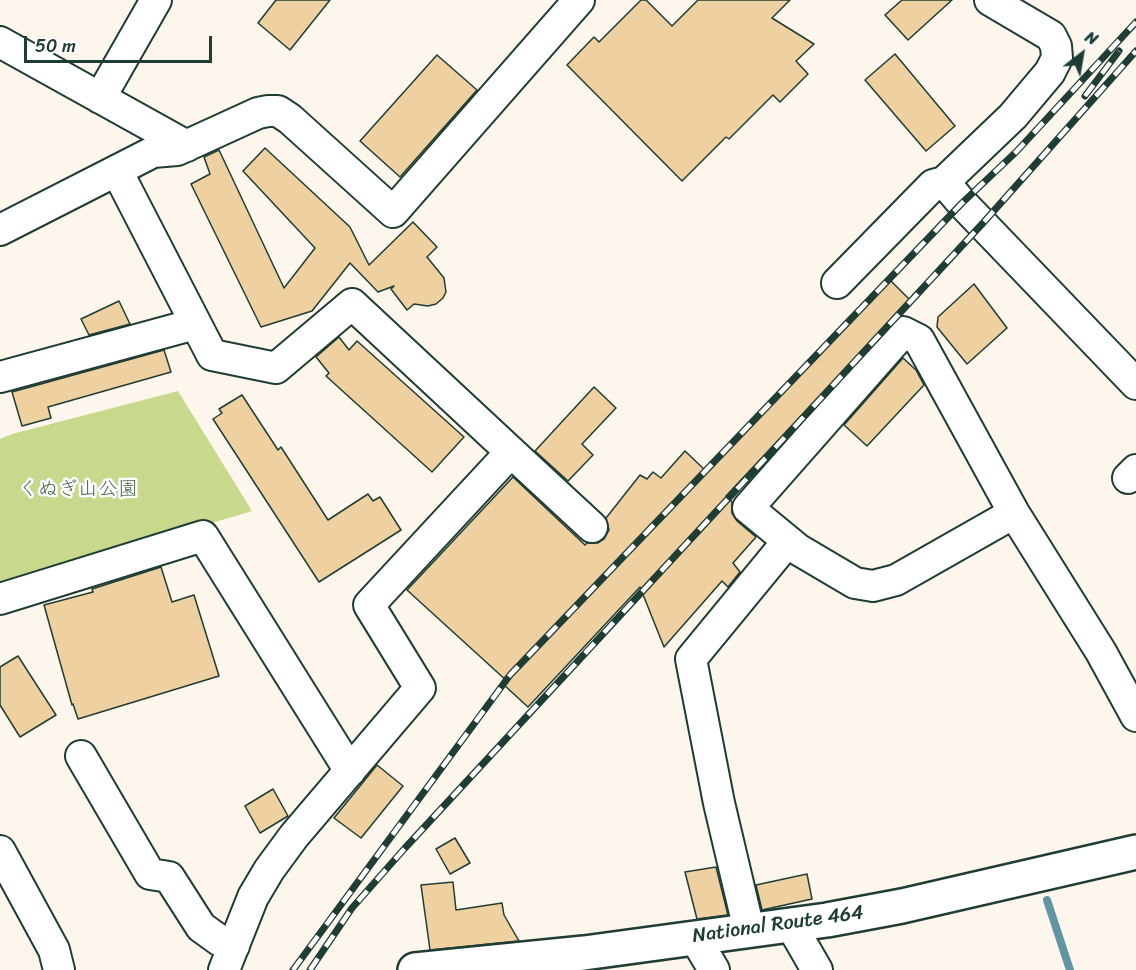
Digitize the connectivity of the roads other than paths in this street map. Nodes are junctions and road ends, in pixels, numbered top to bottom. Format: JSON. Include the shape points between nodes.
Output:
{"nodes":[{"id":1,"x":156,"y":0,"type":"edge"},
{"id":2,"x":579,"y":0,"type":"edge"},
{"id":3,"x":990,"y":0,"type":"edge"},
{"id":4,"x":0,"y":42,"type":"edge"},
{"id":5,"x":100,"y":98,"type":"junction"},
{"id":6,"x":187,"y":146,"type":"junction"},
{"id":7,"x":117,"y":171,"type":"junction"},
{"id":8,"x":944,"y":182,"type":"junction"},
{"id":9,"x":0,"y":230,"type":"edge"},
{"id":10,"x":837,"y":283,"type":"dead end"},
{"id":11,"x":195,"y":324,"type":"junction"},
{"id":12,"x":0,"y":377,"type":"edge"},
{"id":13,"x":1136,"y":384,"type":"edge"},
{"id":14,"x":511,"y":452,"type":"junction"},
{"id":15,"x":1014,"y":513,"type":"junction"},
{"id":16,"x":592,"y":527,"type":"dead end"},
{"id":17,"x":788,"y":542,"type":"junction"},
{"id":18,"x":0,"y":598,"type":"edge"},
{"id":19,"x":1136,"y":716,"type":"edge"},
{"id":20,"x":81,"y":756,"type":"dead end"},
{"id":21,"x":350,"y":771,"type":"junction"},
{"id":22,"x":0,"y":851,"type":"edge"},
{"id":23,"x":1136,"y":852,"type":"edge"},
{"id":24,"x":791,"y":925,"type":"junction"},
{"id":25,"x":749,"y":930,"type":"junction"},
{"id":26,"x":694,"y":938,"type":"junction"},
{"id":27,"x":229,"y":958,"type":"edge"},
{"id":28,"x":59,"y":970,"type":"edge"},
{"id":29,"x":415,"y":970,"type":"edge"},
{"id":30,"x":714,"y":970,"type":"edge"},
{"id":31,"x":818,"y":970,"type":"edge"}],
"edges":[{"from":1,"to":5,"type":"street"},
{"from":2,"to":6,"type":"street","via":[[393,212],[279,111],[258,112]]},
{"from":3,"to":8,"type":"street","via":[[1051,36],[1057,58],[1013,116]]},
{"from":4,"to":5,"type":"street"},
{"from":5,"to":6,"type":"street"},
{"from":6,"to":7,"type":"street","via":[[153,152]]},
{"from":7,"to":9,"type":"street"},
{"from":7,"to":11,"type":"street"},
{"from":8,"to":10,"type":"street","via":[[933,185]]},
{"from":8,"to":13,"type":"street"},
{"from":11,"to":12,"type":"street"},
{"from":11,"to":14,"type":"street","via":[[212,355],[276,368],[352,304]]},
{"from":14,"to":16,"type":"street"},
{"from":14,"to":21,"type":"street","via":[[369,605],[420,688]]},
{"from":15,"to":17,"type":"street","via":[[896,580],[873,586],[855,583]]},
{"from":15,"to":17,"type":"street","via":[[908,326],[747,508]]},
{"from":15,"to":19,"type":"street"},
{"from":17,"to":25,"type":"street","via":[[691,659]]},
{"from":18,"to":21,"type":"street","via":[[203,536]]},
{"from":20,"to":27,"type":"street","via":[[150,874],[169,877],[201,927],[219,940]]},
{"from":21,"to":27,"type":"street","via":[[269,870],[253,897]]},
{"from":22,"to":28,"type":"street","via":[[54,950]]},
{"from":23,"to":24,"type":"highway","name":"National Route 464","via":[[902,906]]},
{"from":24,"to":25,"type":"highway","name":"National Route 464"},
{"from":24,"to":31,"type":"street"},
{"from":25,"to":26,"type":"highway","name":"National Route 464"},
{"from":26,"to":29,"type":"highway","name":"National Route 464"},
{"from":26,"to":30,"type":"street"}]}
